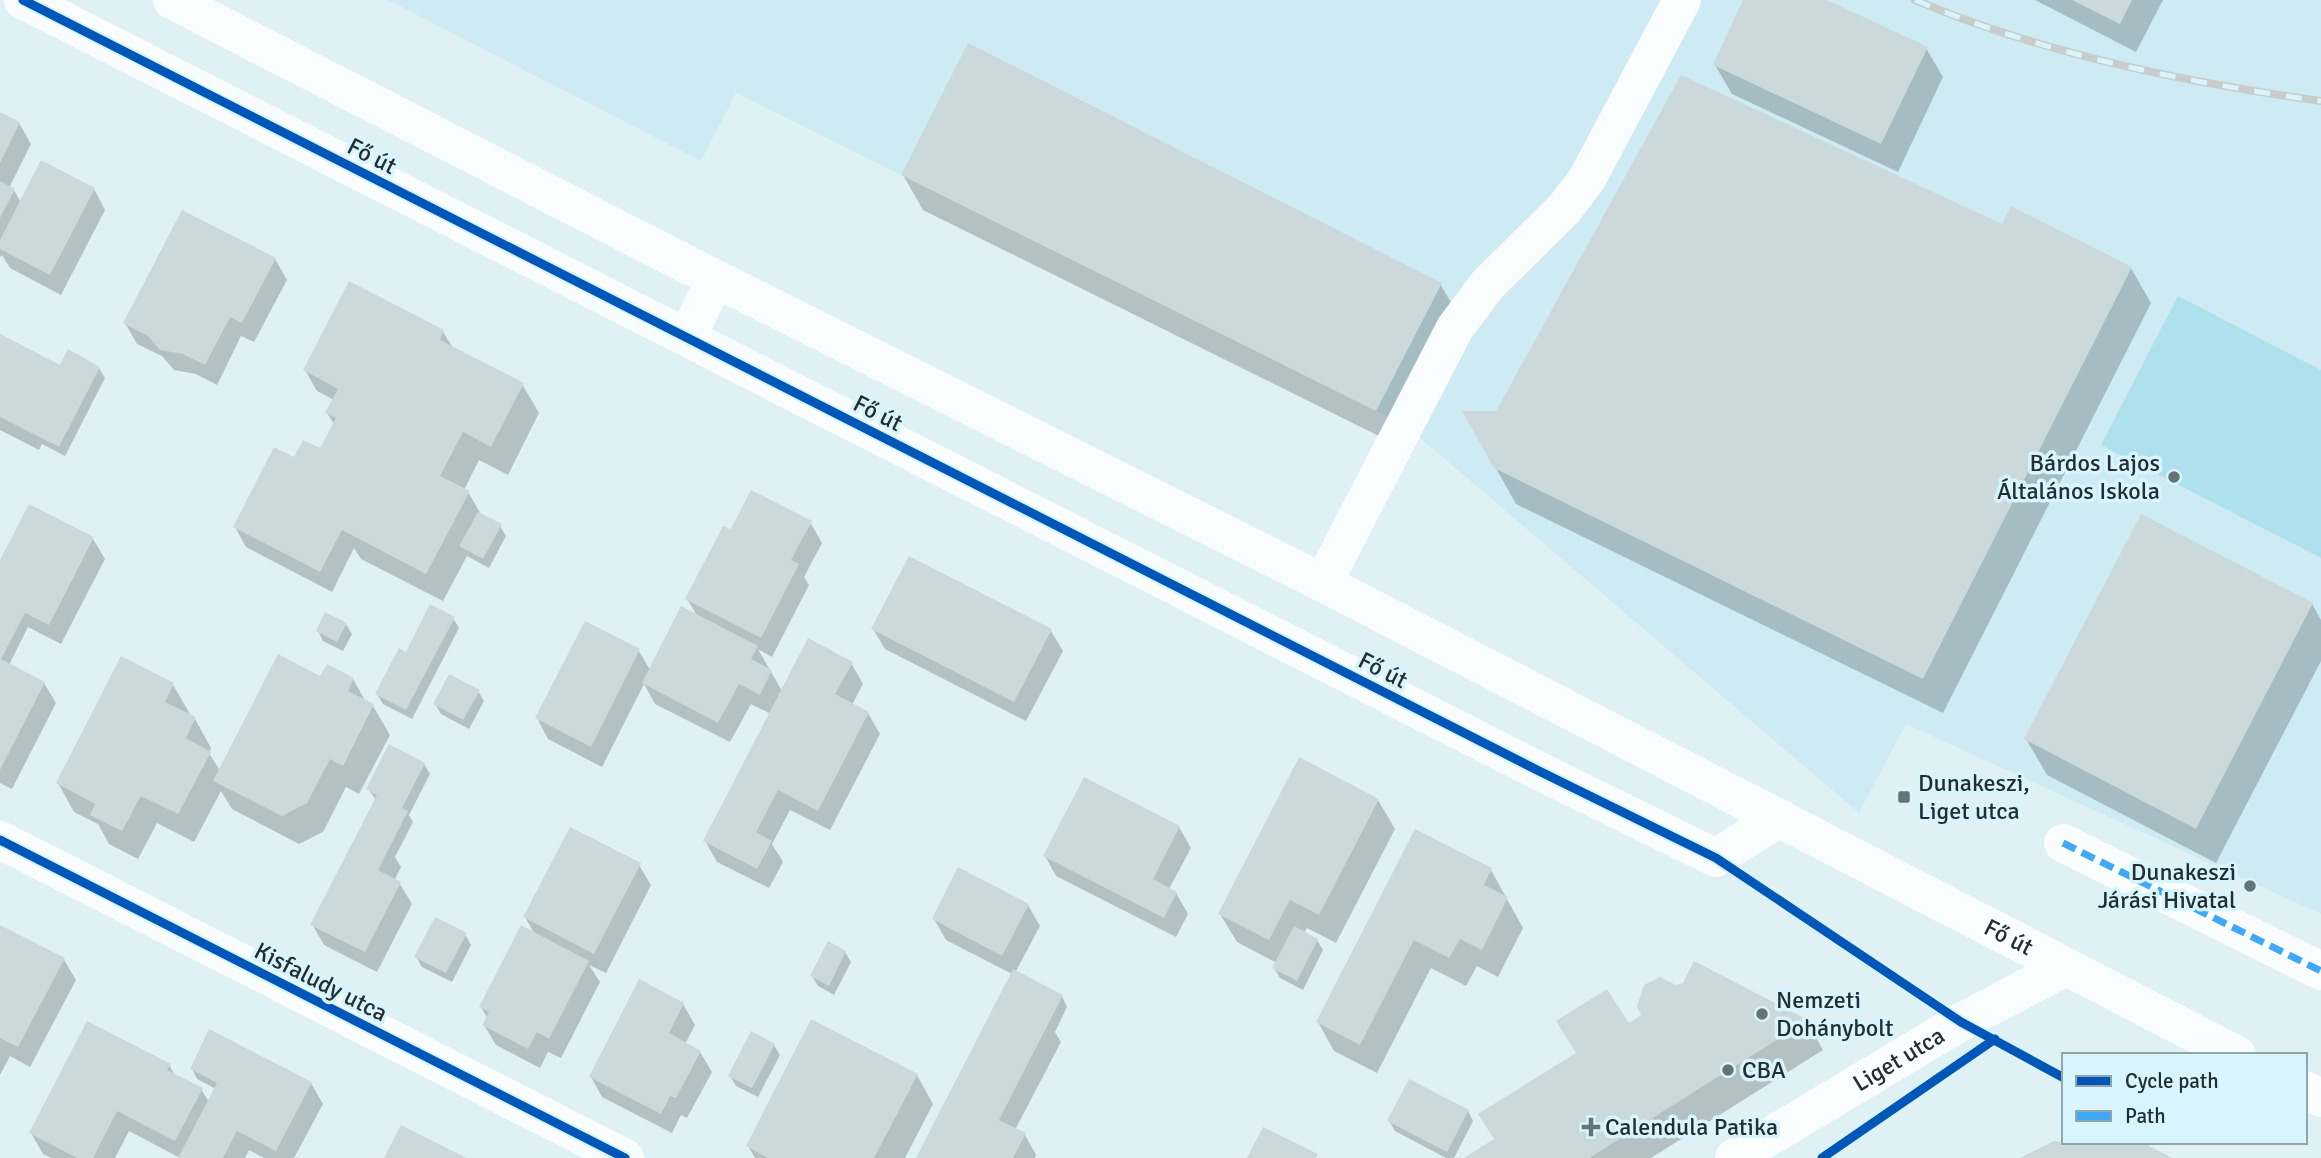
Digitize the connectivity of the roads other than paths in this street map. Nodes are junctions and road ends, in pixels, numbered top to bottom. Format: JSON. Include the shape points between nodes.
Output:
{"nodes":[{"id":1,"x":23,"y":0,"type":"edge"},
{"id":2,"x":172,"y":0,"type":"edge"},
{"id":3,"x":1682,"y":0,"type":"edge"},
{"id":4,"x":715,"y":279,"type":"junction"},
{"id":5,"x":687,"y":337,"type":"junction"},
{"id":6,"x":1323,"y":583,"type":"junction"},
{"id":7,"x":1779,"y":818,"type":"junction"},
{"id":8,"x":0,"y":840,"type":"edge"},
{"id":9,"x":2063,"y":843,"type":"dead end"},
{"id":10,"x":2066,"y":967,"type":"junction"},
{"id":11,"x":2321,"y":971,"type":"edge"},
{"id":12,"x":2233,"y":1053,"type":"edge"},
{"id":13,"x":1751,"y":1154,"type":"edge"},
{"id":14,"x":625,"y":1158,"type":"edge"}],
"edges":[{"from":1,"to":5,"type":"street","name":"Fő út"},
{"from":2,"to":4,"type":"street","name":"Fő út"},
{"from":3,"to":6,"type":"street","via":[[1587,179],[1564,209],[1488,284],[1455,328]]},
{"from":4,"to":5,"type":"street"},
{"from":4,"to":6,"type":"street","name":"Fő út"},
{"from":5,"to":7,"type":"street","name":"Fő út","via":[[1716,858]]},
{"from":6,"to":7,"type":"street","name":"Fő út"},
{"from":7,"to":10,"type":"street","name":"Fő út"},
{"from":8,"to":14,"type":"street","name":"Kisfaludy utca"},
{"from":9,"to":11,"type":"street"},
{"from":10,"to":12,"type":"street","name":"Fő út"},
{"from":10,"to":13,"type":"street","name":"Liget utca","via":[[1961,1022]]}]}
